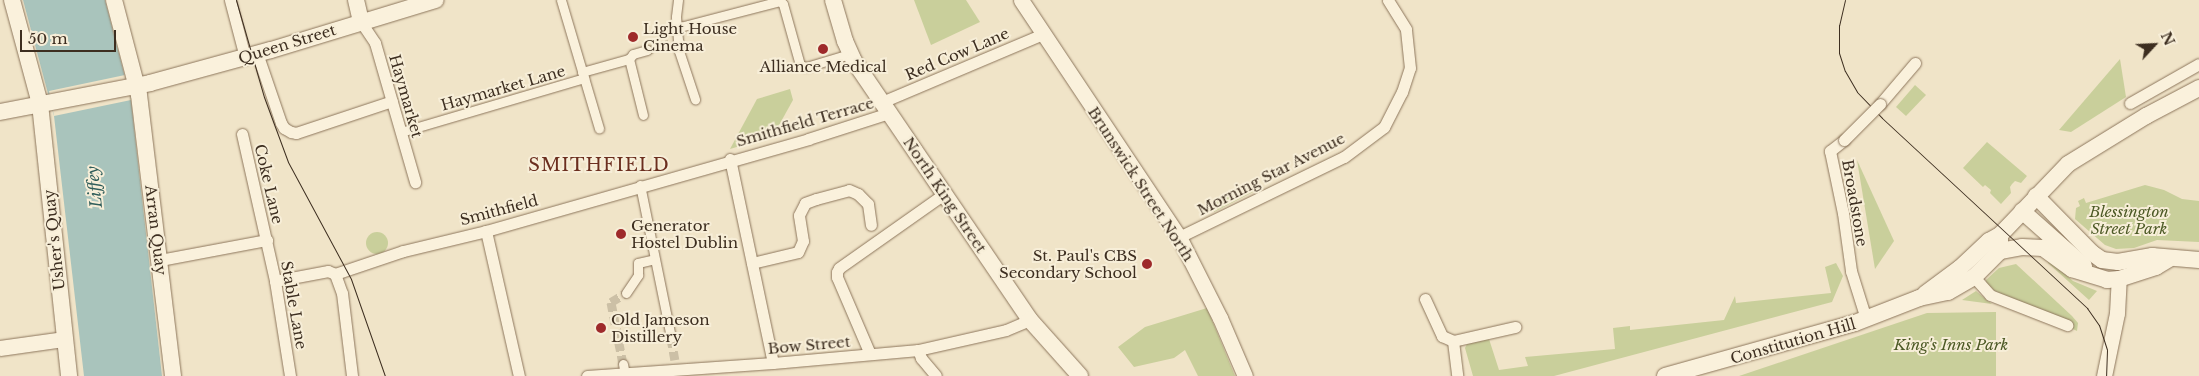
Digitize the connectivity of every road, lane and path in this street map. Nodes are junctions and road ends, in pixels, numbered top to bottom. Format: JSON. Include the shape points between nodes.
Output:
{"nodes":[{"id":1,"x":12,"y":0,"type":"edge"},
{"id":2,"x":114,"y":0,"type":"edge"},
{"id":3,"x":230,"y":0,"type":"edge"},
{"id":4,"x":356,"y":0,"type":"edge"},
{"id":5,"x":436,"y":0,"type":"edge"},
{"id":6,"x":561,"y":0,"type":"edge"},
{"id":7,"x":678,"y":0,"type":"edge"},
{"id":8,"x":833,"y":0,"type":"edge"},
{"id":9,"x":1021,"y":0,"type":"edge"},
{"id":10,"x":1388,"y":0,"type":"edge"},
{"id":11,"x":780,"y":1,"type":"edge"},
{"id":12,"x":361,"y":22,"type":"junction"},
{"id":13,"x":676,"y":28,"type":"junction"},
{"id":14,"x":1043,"y":34,"type":"junction"},
{"id":15,"x":647,"y":50,"type":"tunnel mouth"},
{"id":16,"x":850,"y":54,"type":"junction"},
{"id":17,"x":251,"y":55,"type":"junction"},
{"id":18,"x":631,"y":56,"type":"junction"},
{"id":19,"x":1915,"y":63,"type":"dead end"},
{"id":20,"x":2199,"y":64,"type":"edge"},
{"id":21,"x":583,"y":75,"type":"junction"},
{"id":22,"x":134,"y":86,"type":"junction"},
{"id":23,"x":2199,"y":88,"type":"edge"},
{"id":24,"x":696,"y":99,"type":"dead end"},
{"id":25,"x":392,"y":101,"type":"junction"},
{"id":26,"x":2130,"y":103,"type":"dead end"},
{"id":27,"x":45,"y":104,"type":"junction"},
{"id":28,"x":886,"y":107,"type":"junction"},
{"id":29,"x":0,"y":112,"type":"edge"},
{"id":30,"x":643,"y":115,"type":"dead end"},
{"id":31,"x":599,"y":128,"type":"dead end"},
{"id":32,"x":401,"y":132,"type":"junction"},
{"id":33,"x":242,"y":134,"type":"dead end"},
{"id":34,"x":730,"y":159,"type":"junction"},
{"id":35,"x":415,"y":182,"type":"dead end"},
{"id":36,"x":640,"y":185,"type":"junction"},
{"id":37,"x":944,"y":194,"type":"junction"},
{"id":38,"x":2036,"y":196,"type":"junction"},
{"id":39,"x":2022,"y":211,"type":"junction"},
{"id":40,"x":871,"y":225,"type":"dead end"},
{"id":41,"x":486,"y":231,"type":"junction"},
{"id":42,"x":1179,"y":237,"type":"junction"},
{"id":43,"x":267,"y":240,"type":"junction"},
{"id":44,"x":2000,"y":243,"type":"junction"},
{"id":45,"x":2171,"y":258,"type":"junction"},
{"id":46,"x":655,"y":259,"type":"junction"},
{"id":47,"x":160,"y":260,"type":"junction"},
{"id":48,"x":2199,"y":260,"type":"edge"},
{"id":49,"x":752,"y":263,"type":"junction"},
{"id":50,"x":335,"y":274,"type":"junction"},
{"id":51,"x":1974,"y":277,"type":"junction"},
{"id":52,"x":2096,"y":277,"type":"junction"},
{"id":53,"x":2119,"y":279,"type":"junction"},
{"id":54,"x":276,"y":280,"type":"junction"},
{"id":55,"x":626,"y":293,"type":"tunnel mouth"},
{"id":56,"x":1919,"y":298,"type":"junction"},
{"id":57,"x":1425,"y":299,"type":"dead end"},
{"id":58,"x":1030,"y":320,"type":"junction"},
{"id":59,"x":1866,"y":320,"type":"junction"},
{"id":60,"x":2067,"y":325,"type":"dead end"},
{"id":61,"x":1515,"y":327,"type":"dead end"},
{"id":62,"x":671,"y":338,"type":"tunnel mouth"},
{"id":63,"x":64,"y":339,"type":"junction"},
{"id":64,"x":1453,"y":341,"type":"junction"},
{"id":65,"x":0,"y":348,"type":"edge"},
{"id":66,"x":918,"y":350,"type":"junction"},
{"id":67,"x":870,"y":354,"type":"junction"},
{"id":68,"x":773,"y":363,"type":"junction"},
{"id":69,"x":69,"y":376,"type":"edge"},
{"id":70,"x":174,"y":376,"type":"edge"},
{"id":71,"x":290,"y":376,"type":"edge"},
{"id":72,"x":352,"y":376,"type":"edge"},
{"id":73,"x":519,"y":376,"type":"edge"},
{"id":74,"x":594,"y":376,"type":"edge"},
{"id":75,"x":936,"y":376,"type":"edge"},
{"id":76,"x":1080,"y":376,"type":"edge"},
{"id":77,"x":1245,"y":376,"type":"edge"},
{"id":78,"x":1457,"y":376,"type":"edge"},
{"id":79,"x":1665,"y":376,"type":"edge"},
{"id":80,"x":2104,"y":376,"type":"edge"}],
"edges":[{"from":1,"to":27,"type":"main road","name":"Usher's Quay"},
{"from":2,"to":22,"type":"main road","name":"Arran Quay"},
{"from":3,"to":17,"type":"street"},
{"from":4,"to":12,"type":"main road"},
{"from":5,"to":12,"type":"main road","name":"Queen Street"},
{"from":6,"to":21,"type":"street"},
{"from":7,"to":13,"type":"street"},
{"from":8,"to":16,"type":"main road","name":"North King Street"},
{"from":9,"to":14,"type":"street","name":"Brunswick Street North"},
{"from":10,"to":42,"type":"street","name":"Morning Star Avenue","via":[[1406,29],[1410,68],[1384,127],[1344,158]]},
{"from":11,"to":13,"type":"street"},
{"from":11,"to":16,"type":"street","via":[[800,65],[806,67]]},
{"from":12,"to":17,"type":"main road","name":"Queen Street"},
{"from":12,"to":25,"type":"street","name":"Haymarket","via":[[375,43]]},
{"from":13,"to":24,"type":"street","via":[[675,42]]},
{"from":14,"to":28,"type":"street","name":"Red Cow Lane"},
{"from":14,"to":42,"type":"street","name":"Brunswick Street North"},
{"from":15,"to":18,"type":"street","name":"Haymarket Lane"},
{"from":16,"to":28,"type":"main road","name":"North King Street"},
{"from":17,"to":22,"type":"main road","name":"Queen Street"},
{"from":17,"to":25,"type":"street","via":[[281,123],[291,132]]},
{"from":18,"to":21,"type":"street","name":"Haymarket Lane"},
{"from":18,"to":30,"type":"street"},
{"from":19,"to":59,"type":"street","name":"Broadstone","bridge":true,"via":[[1880,104],[1830,151],[1851,271]]},
{"from":20,"to":26,"type":"street"},
{"from":21,"to":31,"type":"street"},
{"from":21,"to":32,"type":"street","name":"Haymarket Lane"},
{"from":22,"to":27,"type":"main road","name":"Queen Street"},
{"from":22,"to":47,"type":"main road","name":"Arran Quay"},
{"from":23,"to":38,"type":"main road","name":"Constitution Hill","via":[[2069,163]]},
{"from":25,"to":32,"type":"street","name":"Haymarket"},
{"from":27,"to":29,"type":"main road","name":"Queen Street"},
{"from":27,"to":63,"type":"main road","name":"Usher's Quay"},
{"from":28,"to":34,"type":"street","name":"Smithfield Terrace","via":[[808,138]]},
{"from":28,"to":37,"type":"main road","name":"North King Street"},
{"from":32,"to":35,"type":"street","name":"Haymarket"},
{"from":33,"to":43,"type":"street","name":"Coke Lane"},
{"from":34,"to":36,"type":"street","name":"Smithfield"},
{"from":34,"to":49,"type":"street"},
{"from":36,"to":41,"type":"street","name":"Smithfield"},
{"from":36,"to":46,"type":"street"},
{"from":37,"to":58,"type":"main road","name":"North King Street"},
{"from":37,"to":67,"type":"street","via":[[837,272]]},
{"from":38,"to":39,"type":"main road","name":"Constitution Hill"},
{"from":38,"to":45,"type":"main road","via":[[2102,260],[2118,262],[2152,256]]},
{"from":39,"to":44,"type":"main road","name":"Constitution Hill"},
{"from":39,"to":52,"type":"main road"},
{"from":40,"to":49,"type":"street","via":[[868,204],[858,194],[849,190],[816,199],[805,203],[799,215],[803,241],[798,252]]},
{"from":41,"to":50,"type":"street","name":"Smithfield","via":[[403,251]]},
{"from":41,"to":73,"type":"street"},
{"from":42,"to":77,"type":"street","name":"Brunswick Street North"},
{"from":43,"to":47,"type":"street"},
{"from":43,"to":54,"type":"street","name":"Stable Lane"},
{"from":44,"to":51,"type":"main road","name":"Constitution Hill"},
{"from":44,"to":52,"type":"main road","via":[[2043,248],[2072,269]]},
{"from":44,"to":56,"type":"main road","name":"Constitution Hill","via":[[1988,241],[1960,268]]},
{"from":45,"to":48,"type":"main road"},
{"from":45,"to":53,"type":"main road","via":[[2156,267]]},
{"from":46,"to":55,"type":"street","via":[[638,263],[638,276]]},
{"from":46,"to":62,"type":"street"},
{"from":47,"to":70,"type":"main road","name":"Arran Quay"},
{"from":49,"to":68,"type":"street"},
{"from":50,"to":54,"type":"street","name":"Smithfield","via":[[328,271]]},
{"from":50,"to":72,"type":"street","via":[[342,293]]},
{"from":51,"to":56,"type":"main road","name":"Constitution Hill","via":[[1948,292]]},
{"from":51,"to":60,"type":"street","via":[[1990,295]]},
{"from":52,"to":53,"type":"main road"},
{"from":53,"to":80,"type":"street","via":[[2117,313]]},
{"from":54,"to":71,"type":"street","name":"Stable Lane"},
{"from":56,"to":59,"type":"main road","name":"Constitution Hill"},
{"from":57,"to":64,"type":"street","via":[[1442,336]]},
{"from":58,"to":66,"type":"street","name":"Bow Street","via":[[1006,330]]},
{"from":58,"to":76,"type":"main road","name":"North King Street"},
{"from":59,"to":79,"type":"main road","name":"Constitution Hill"},
{"from":61,"to":64,"type":"street"},
{"from":63,"to":65,"type":"street"},
{"from":63,"to":69,"type":"main road","name":"Usher's Quay"},
{"from":64,"to":78,"type":"street"},
{"from":66,"to":67,"type":"street","name":"Bow Street"},
{"from":66,"to":75,"type":"street"},
{"from":67,"to":68,"type":"street","name":"Bow Street"},
{"from":68,"to":74,"type":"street","name":"Bow Street","via":[[676,365],[624,369]]}]}
